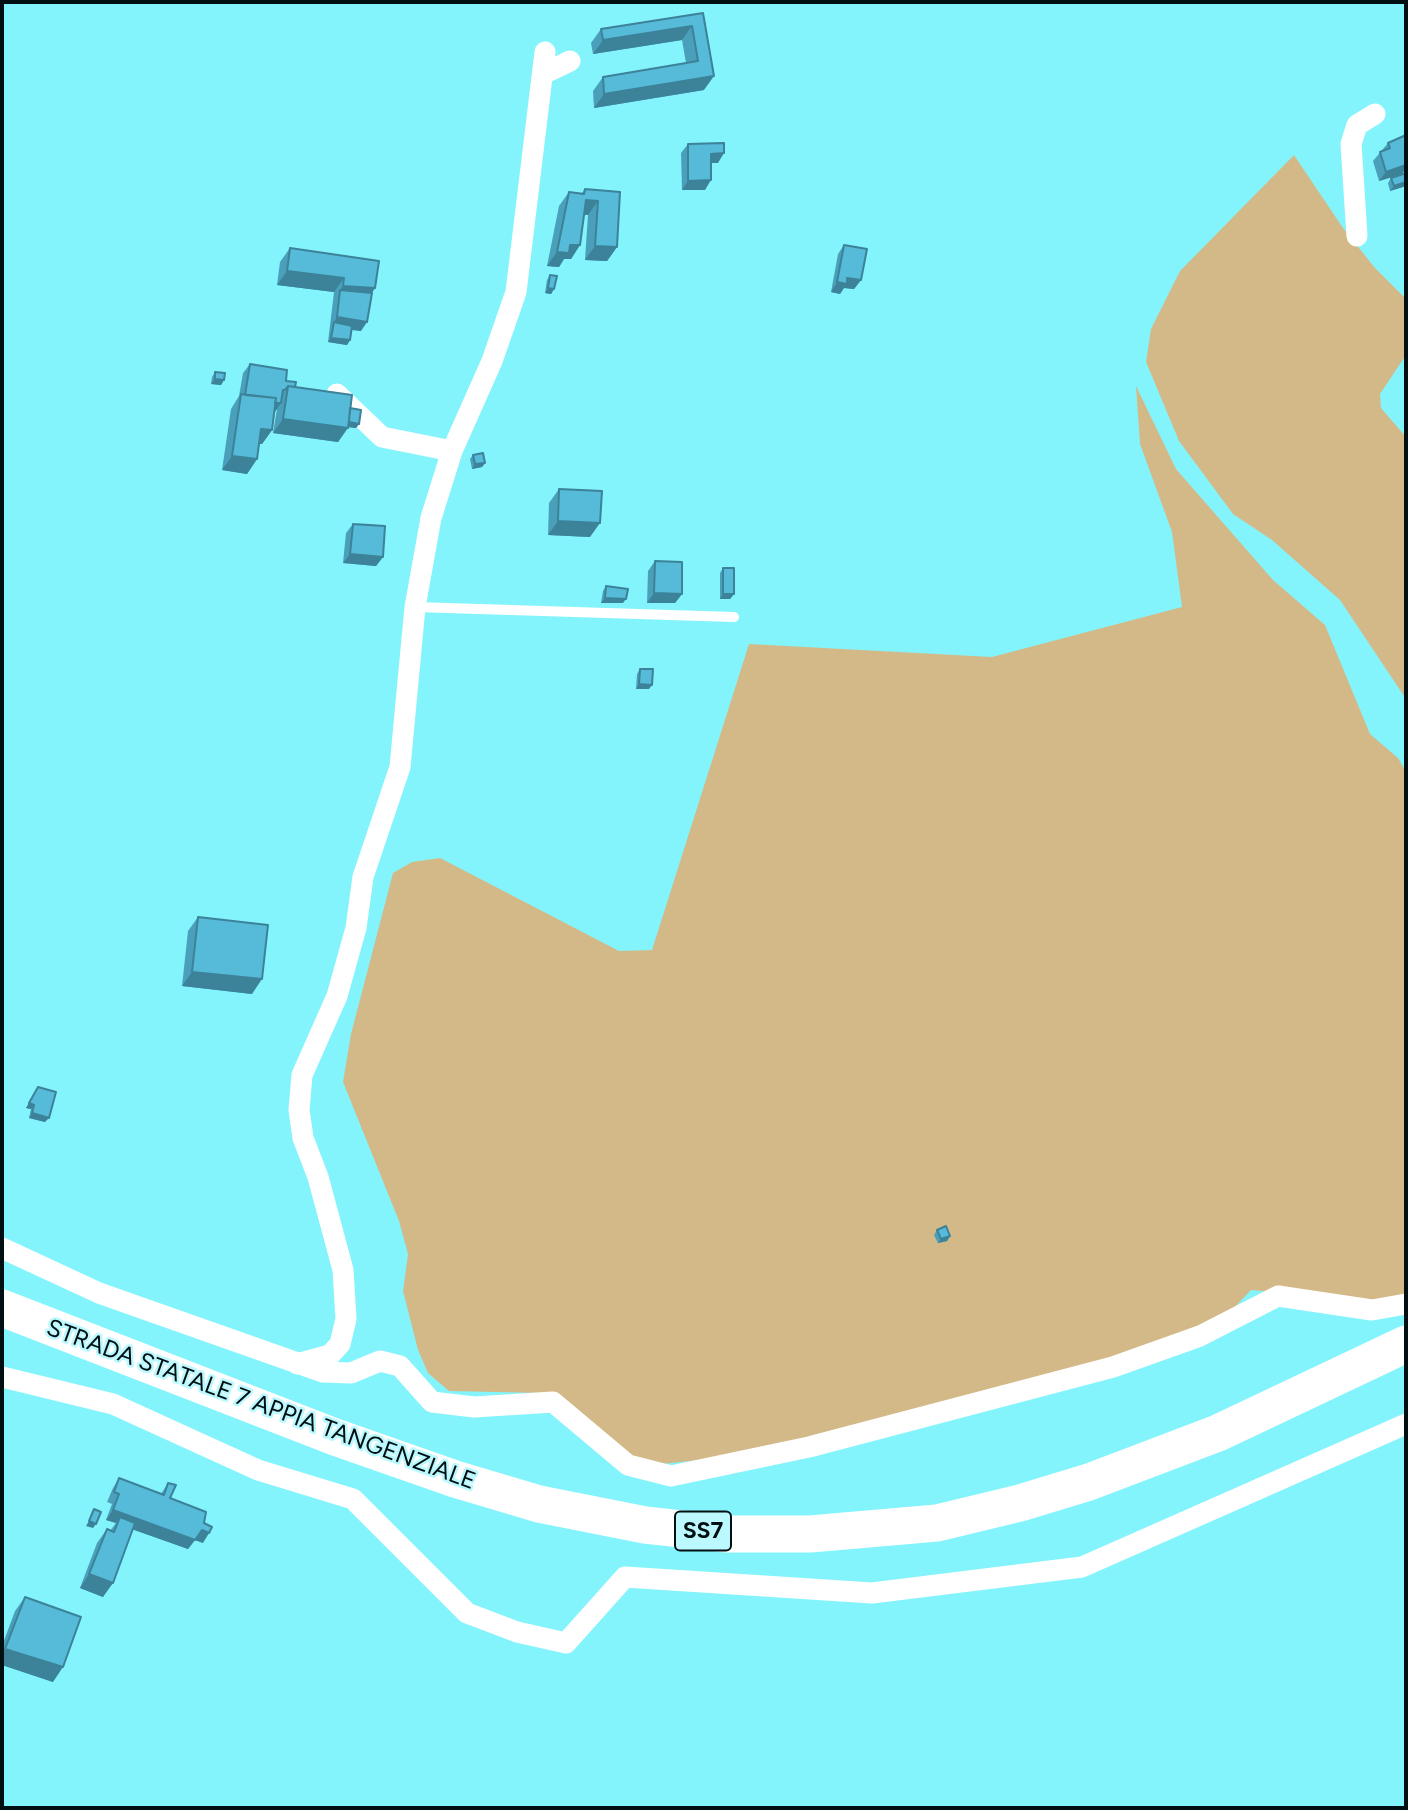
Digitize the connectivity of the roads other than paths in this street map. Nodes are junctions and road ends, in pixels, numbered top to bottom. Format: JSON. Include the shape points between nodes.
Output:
{"nodes":[{"id":1,"x":545,"y":52,"type":"dead end"},
{"id":2,"x":570,"y":61,"type":"dead end"},
{"id":3,"x":543,"y":74,"type":"junction"},
{"id":4,"x":1375,"y":114,"type":"dead end"},
{"id":5,"x":1357,"y":236,"type":"dead end"},
{"id":6,"x":337,"y":394,"type":"edge"},
{"id":7,"x":453,"y":451,"type":"junction"},
{"id":8,"x":415,"y":607,"type":"junction"},
{"id":9,"x":734,"y":617,"type":"dead end"},
{"id":10,"x":2,"y":1248,"type":"edge"},
{"id":11,"x":1406,"y":1304,"type":"edge"},
{"id":12,"x":2,"y":1308,"type":"edge"},
{"id":13,"x":1406,"y":1344,"type":"edge"},
{"id":14,"x":297,"y":1364,"type":"junction"},
{"id":15,"x":2,"y":1377,"type":"edge"},
{"id":16,"x":1406,"y":1424,"type":"edge"}],
"edges":[{"from":1,"to":3,"type":"street"},
{"from":2,"to":3,"type":"street"},
{"from":3,"to":7,"type":"street","via":[[516,292]]},
{"from":4,"to":5,"type":"street","via":[[1357,125],[1350,144]]},
{"from":6,"to":7,"type":"street","via":[[382,437]]},
{"from":7,"to":8,"type":"street","via":[[413,582]]},
{"from":8,"to":9,"type":"lane"},
{"from":8,"to":14,"type":"street","via":[[400,767],[363,877],[356,928],[337,996],[302,1075],[299,1110],[303,1138],[344,1270],[346,1319],[340,1344],[330,1355]]},
{"from":10,"to":14,"type":"street","via":[[99,1293]]},
{"from":11,"to":14,"type":"street","via":[[1372,1310],[1279,1296],[1200,1336],[1113,1367],[809,1447],[671,1476],[628,1465],[553,1402],[474,1407],[432,1402],[400,1366],[380,1361],[351,1373],[332,1373]]},
{"from":12,"to":13,"type":"highway","name":"STRADA STATALE 7 APPIA TANGENZIALE","number":"SS7","via":[[456,1479],[539,1504],[645,1525],[727,1534],[810,1534],[937,1523],[1020,1503],[1218,1433]]},
{"from":15,"to":16,"type":"street","via":[[113,1404],[147,1426],[258,1470],[353,1499],[467,1613],[517,1632],[566,1643],[625,1577],[872,1593],[1082,1567]]}]}
